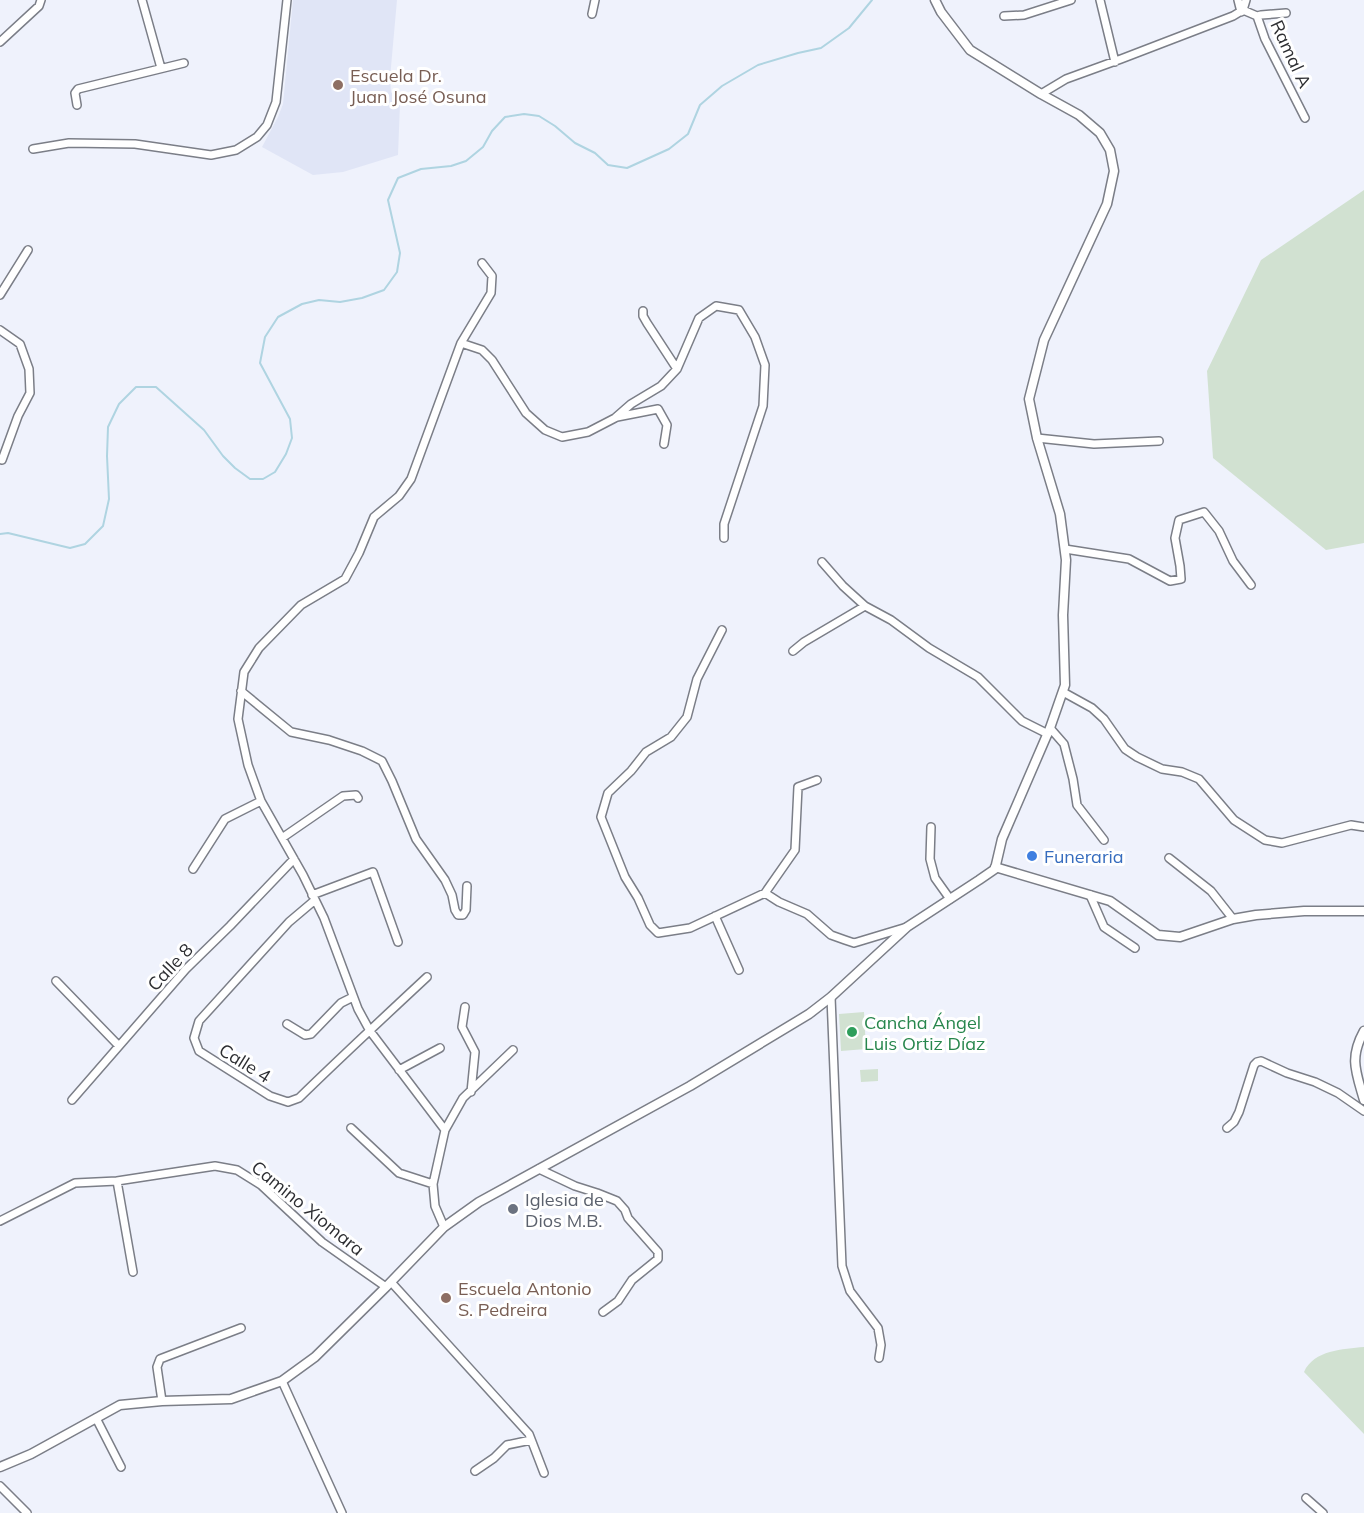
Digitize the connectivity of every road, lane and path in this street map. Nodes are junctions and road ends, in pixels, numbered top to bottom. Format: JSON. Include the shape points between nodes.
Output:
{"nodes":[{"id":1,"x":41,"y":0,"type":"edge"},
{"id":2,"x":142,"y":0,"type":"edge"},
{"id":3,"x":287,"y":0,"type":"edge"},
{"id":4,"x":595,"y":0,"type":"edge"},
{"id":5,"x":935,"y":0,"type":"edge"},
{"id":6,"x":1071,"y":0,"type":"edge"},
{"id":7,"x":1100,"y":0,"type":"edge"},
{"id":8,"x":1238,"y":0,"type":"edge"},
{"id":9,"x":1246,"y":0,"type":"edge"},
{"id":10,"x":1242,"y":11,"type":"junction"},
{"id":11,"x":1286,"y":13,"type":"dead end"},
{"id":12,"x":592,"y":14,"type":"dead end"},
{"id":13,"x":1004,"y":16,"type":"dead end"},
{"id":14,"x":1257,"y":16,"type":"junction"},
{"id":15,"x":0,"y":42,"type":"edge"},
{"id":16,"x":1115,"y":62,"type":"junction"},
{"id":17,"x":184,"y":63,"type":"dead end"},
{"id":18,"x":161,"y":68,"type":"junction"},
{"id":19,"x":1041,"y":94,"type":"junction"},
{"id":20,"x":77,"y":105,"type":"dead end"},
{"id":21,"x":1305,"y":118,"type":"dead end"},
{"id":22,"x":33,"y":149,"type":"dead end"},
{"id":23,"x":27,"y":250,"type":"dead end"},
{"id":24,"x":482,"y":263,"type":"dead end"},
{"id":25,"x":0,"y":295,"type":"edge"},
{"id":26,"x":643,"y":311,"type":"dead end"},
{"id":27,"x":0,"y":330,"type":"edge"},
{"id":28,"x":462,"y":343,"type":"junction"},
{"id":29,"x":677,"y":369,"type":"junction"},
{"id":30,"x":615,"y":418,"type":"junction"},
{"id":31,"x":1037,"y":438,"type":"junction"},
{"id":32,"x":1159,"y":441,"type":"dead end"},
{"id":33,"x":664,"y":444,"type":"dead end"},
{"id":34,"x":2,"y":460,"type":"dead end"},
{"id":35,"x":724,"y":537,"type":"dead end"},
{"id":36,"x":1065,"y":549,"type":"junction"},
{"id":37,"x":822,"y":562,"type":"dead end"},
{"id":38,"x":1251,"y":585,"type":"dead end"},
{"id":39,"x":865,"y":606,"type":"junction"},
{"id":40,"x":722,"y":630,"type":"dead end"},
{"id":41,"x":793,"y":651,"type":"dead end"},
{"id":42,"x":241,"y":691,"type":"junction"},
{"id":43,"x":1063,"y":692,"type":"junction"},
{"id":44,"x":1049,"y":731,"type":"junction"},
{"id":45,"x":817,"y":780,"type":"dead end"},
{"id":46,"x":358,"y":798,"type":"dead end"},
{"id":47,"x":261,"y":801,"type":"junction"},
{"id":48,"x":931,"y":827,"type":"dead end"},
{"id":49,"x":1364,"y":827,"type":"edge"},
{"id":50,"x":282,"y":838,"type":"junction"},
{"id":51,"x":1104,"y":840,"type":"dead end"},
{"id":52,"x":1169,"y":858,"type":"dead end"},
{"id":53,"x":294,"y":859,"type":"junction"},
{"id":54,"x":995,"y":867,"type":"junction"},
{"id":55,"x":194,"y":869,"type":"dead end"},
{"id":56,"x":467,"y":886,"type":"dead end"},
{"id":57,"x":765,"y":893,"type":"junction"},
{"id":58,"x":1090,"y":895,"type":"junction"},
{"id":59,"x":314,"y":898,"type":"junction"},
{"id":60,"x":950,"y":899,"type":"junction"},
{"id":61,"x":1364,"y":911,"type":"edge"},
{"id":62,"x":715,"y":916,"type":"junction"},
{"id":63,"x":1233,"y":919,"type":"junction"},
{"id":64,"x":907,"y":927,"type":"junction"},
{"id":65,"x":398,"y":942,"type":"dead end"},
{"id":66,"x":1135,"y":948,"type":"dead end"},
{"id":67,"x":739,"y":970,"type":"dead end"},
{"id":68,"x":427,"y":977,"type":"dead end"},
{"id":69,"x":56,"y":981,"type":"dead end"},
{"id":70,"x":353,"y":997,"type":"junction"},
{"id":71,"x":831,"y":997,"type":"junction"},
{"id":72,"x":465,"y":1006,"type":"dead end"},
{"id":73,"x":287,"y":1024,"type":"dead end"},
{"id":74,"x":1364,"y":1030,"type":"edge"},
{"id":75,"x":370,"y":1031,"type":"junction"},
{"id":76,"x":118,"y":1047,"type":"junction"},
{"id":77,"x":440,"y":1048,"type":"dead end"},
{"id":78,"x":513,"y":1050,"type":"dead end"},
{"id":79,"x":399,"y":1070,"type":"junction"},
{"id":80,"x":471,"y":1092,"type":"junction"},
{"id":81,"x":72,"y":1100,"type":"dead end"},
{"id":82,"x":1364,"y":1100,"type":"edge"},
{"id":83,"x":1364,"y":1111,"type":"edge"},
{"id":84,"x":351,"y":1128,"type":"dead end"},
{"id":85,"x":1227,"y":1128,"type":"dead end"},
{"id":86,"x":446,"y":1130,"type":"junction"},
{"id":87,"x":539,"y":1169,"type":"junction"},
{"id":88,"x":117,"y":1181,"type":"junction"},
{"id":89,"x":433,"y":1184,"type":"junction"},
{"id":90,"x":0,"y":1221,"type":"edge"},
{"id":91,"x":444,"y":1227,"type":"junction"},
{"id":92,"x":133,"y":1272,"type":"dead end"},
{"id":93,"x":389,"y":1284,"type":"junction"},
{"id":94,"x":603,"y":1312,"type":"dead end"},
{"id":95,"x":241,"y":1328,"type":"dead end"},
{"id":96,"x":879,"y":1358,"type":"dead end"},
{"id":97,"x":282,"y":1381,"type":"junction"},
{"id":98,"x":162,"y":1401,"type":"junction"},
{"id":99,"x":96,"y":1418,"type":"junction"},
{"id":100,"x":531,"y":1440,"type":"junction"},
{"id":101,"x":121,"y":1467,"type":"dead end"},
{"id":102,"x":0,"y":1468,"type":"edge"},
{"id":103,"x":475,"y":1471,"type":"dead end"},
{"id":104,"x":544,"y":1473,"type":"dead end"},
{"id":105,"x":0,"y":1486,"type":"edge"},
{"id":106,"x":1306,"y":1498,"type":"dead end"},
{"id":107,"x":27,"y":1513,"type":"edge"},
{"id":108,"x":342,"y":1513,"type":"edge"},
{"id":109,"x":1323,"y":1513,"type":"edge"}],
"edges":[{"from":1,"to":15,"type":"street"},
{"from":2,"to":18,"type":"street"},
{"from":3,"to":22,"type":"street","via":[[276,102],[267,125],[236,150],[211,155],[135,144],[69,143]]},
{"from":4,"to":12,"type":"street"},
{"from":5,"to":19,"type":"street","via":[[970,50]]},
{"from":6,"to":13,"type":"street","via":[[1024,15]]},
{"from":7,"to":16,"type":"street"},
{"from":8,"to":10,"type":"street"},
{"from":9,"to":10,"type":"street"},
{"from":10,"to":14,"type":"street","name":"Ramal A"},
{"from":10,"to":16,"type":"street"},
{"from":11,"to":14,"type":"street"},
{"from":14,"to":21,"type":"street","name":"Ramal A"},
{"from":16,"to":19,"type":"street","via":[[1066,79]]},
{"from":17,"to":18,"type":"street"},
{"from":18,"to":20,"type":"street","via":[[78,89]]},
{"from":19,"to":31,"type":"street","via":[[1079,115],[1100,133],[1110,150],[1114,171],[1107,204],[1044,340],[1029,399]]},
{"from":23,"to":25,"type":"street"},
{"from":24,"to":28,"type":"street","via":[[492,276],[490,293]]},
{"from":26,"to":29,"type":"street"},
{"from":27,"to":34,"type":"street","via":[[20,344],[29,369],[30,393]]},
{"from":28,"to":30,"type":"street","via":[[482,350],[492,360],[526,413],[546,430],[562,437],[588,432]]},
{"from":28,"to":42,"type":"street","via":[[411,479],[399,496],[374,517],[345,579],[301,605],[259,648],[244,672]]},
{"from":29,"to":30,"type":"street","via":[[661,386]]},
{"from":29,"to":35,"type":"street","via":[[699,318],[716,306],[739,310],[765,365],[763,406],[724,524]]},
{"from":30,"to":33,"type":"street","via":[[658,409],[667,425]]},
{"from":31,"to":32,"type":"street","via":[[1094,444]]},
{"from":31,"to":36,"type":"street","via":[[1060,514]]},
{"from":36,"to":38,"type":"street","via":[[1129,559],[1170,581],[1180,579],[1175,538],[1179,520],[1204,512],[1220,531],[1233,561]]},
{"from":36,"to":43,"type":"street"},
{"from":37,"to":39,"type":"street"},
{"from":39,"to":41,"type":"street"},
{"from":39,"to":44,"type":"street","via":[[978,677],[1022,721]]},
{"from":40,"to":62,"type":"street","via":[[697,679],[687,717],[671,737],[646,752],[608,793],[602,817],[625,877],[658,933],[690,928]]},
{"from":42,"to":47,"type":"street","via":[[238,719]]},
{"from":42,"to":56,"type":"street","via":[[291,732],[329,740],[382,761],[416,839],[445,880],[458,915],[466,910]]},
{"from":43,"to":44,"type":"street"},
{"from":43,"to":49,"type":"street","via":[[1092,708],[1125,749],[1137,757],[1199,779],[1234,820],[1265,840],[1282,843],[1351,825]]},
{"from":44,"to":51,"type":"street","via":[[1064,744],[1077,805]]},
{"from":44,"to":54,"type":"street","via":[[1002,839]]},
{"from":45,"to":57,"type":"street","via":[[798,787],[795,850]]},
{"from":46,"to":50,"type":"street","via":[[343,796]]},
{"from":47,"to":50,"type":"street"},
{"from":47,"to":55,"type":"street","via":[[225,819]]},
{"from":48,"to":60,"type":"street","via":[[930,859],[935,878]]},
{"from":50,"to":53,"type":"street"},
{"from":52,"to":63,"type":"street","via":[[1211,891]]},
{"from":53,"to":59,"type":"street"},
{"from":53,"to":76,"type":"street","name":"Calle 8","via":[[186,969]]},
{"from":54,"to":58,"type":"street"},
{"from":54,"to":60,"type":"street"},
{"from":57,"to":62,"type":"street"},
{"from":57,"to":64,"type":"street","via":[[807,914],[831,935],[854,943]]},
{"from":58,"to":63,"type":"street","via":[[1110,901],[1158,935],[1180,937]]},
{"from":58,"to":66,"type":"street","via":[[1104,927]]},
{"from":59,"to":65,"type":"street","via":[[373,872]]},
{"from":59,"to":70,"type":"street"},
{"from":59,"to":75,"type":"street","name":"Calle 4","via":[[199,1021],[194,1038],[199,1051],[270,1096],[288,1102],[299,1098]]},
{"from":60,"to":64,"type":"street"},
{"from":61,"to":63,"type":"street","via":[[1304,911]]},
{"from":62,"to":67,"type":"street"},
{"from":64,"to":71,"type":"street"},
{"from":68,"to":75,"type":"street","name":"Calle 4"},
{"from":69,"to":76,"type":"street"},
{"from":70,"to":73,"type":"street","via":[[341,1003],[311,1034],[304,1035]]},
{"from":70,"to":75,"type":"street"},
{"from":71,"to":87,"type":"street","via":[[690,1086]]},
{"from":71,"to":96,"type":"street","via":[[842,1266],[850,1291],[878,1328]]},
{"from":72,"to":80,"type":"street","via":[[462,1027],[476,1052]]},
{"from":74,"to":82,"type":"street","via":[[1354,1066]]},
{"from":75,"to":79,"type":"street"},
{"from":76,"to":81,"type":"street","name":"Calle 8"},
{"from":77,"to":79,"type":"street"},
{"from":78,"to":80,"type":"street"},
{"from":79,"to":86,"type":"street"},
{"from":80,"to":86,"type":"street","via":[[463,1098]]},
{"from":83,"to":85,"type":"street","via":[[1338,1093],[1261,1061],[1254,1065],[1239,1112]]},
{"from":84,"to":89,"type":"street","via":[[399,1173]]},
{"from":86,"to":89,"type":"street"},
{"from":87,"to":91,"type":"street","via":[[479,1202]]},
{"from":87,"to":94,"type":"street","via":[[617,1202],[658,1252],[658,1259]]},
{"from":88,"to":90,"type":"street","name":"Camino Xiomara","via":[[75,1183]]},
{"from":88,"to":92,"type":"street"},
{"from":88,"to":93,"type":"street","name":"Camino Xiomara","via":[[215,1166],[237,1170],[261,1185],[322,1242]]},
{"from":89,"to":91,"type":"street","via":[[435,1206]]},
{"from":91,"to":93,"type":"street"},
{"from":93,"to":97,"type":"street","via":[[315,1357]]},
{"from":93,"to":100,"type":"street","name":"Camino Xiomara"},
{"from":95,"to":98,"type":"street","via":[[160,1359],[157,1367]]},
{"from":97,"to":98,"type":"street","via":[[231,1399]]},
{"from":97,"to":108,"type":"street"},
{"from":98,"to":99,"type":"street","via":[[120,1405]]},
{"from":99,"to":101,"type":"street"},
{"from":99,"to":102,"type":"street"},
{"from":100,"to":103,"type":"street","via":[[507,1445]]},
{"from":100,"to":104,"type":"street","name":"Camino Xiomara"},
{"from":105,"to":107,"type":"street"},
{"from":106,"to":109,"type":"street"}]}
